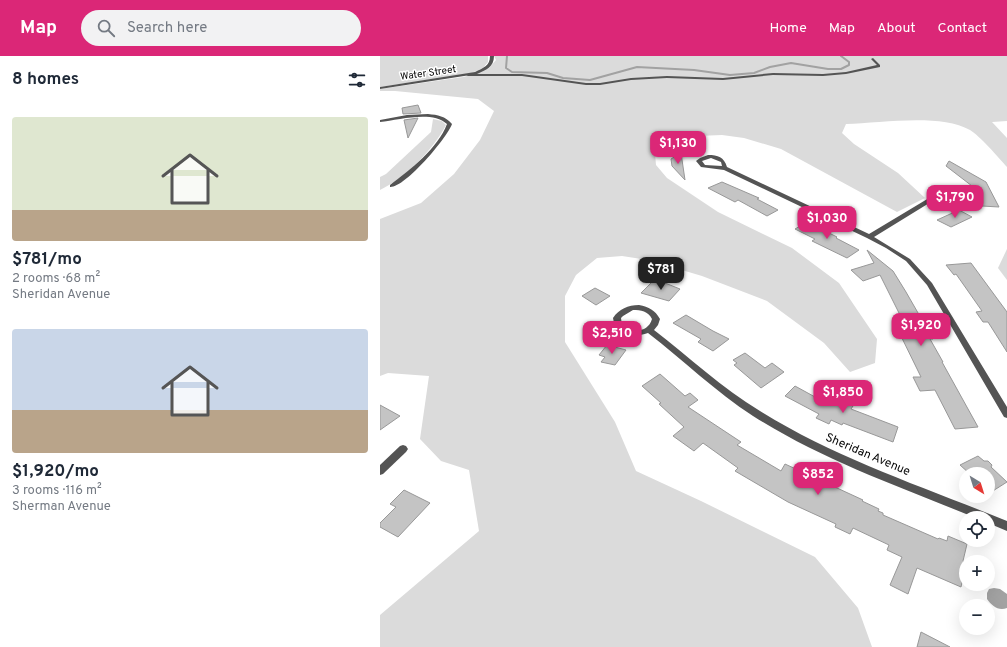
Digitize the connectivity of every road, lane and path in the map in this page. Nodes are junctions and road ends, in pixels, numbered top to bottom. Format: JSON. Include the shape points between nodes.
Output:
{"nodes":[{"id":1,"x":492,"y":56,"type":"edge"},
{"id":2,"x":873,"y":59,"type":"dead end"},
{"id":3,"x":468,"y":75,"type":"junction"},
{"id":4,"x":380,"y":88,"type":"edge"},
{"id":5,"x":380,"y":121,"type":"edge"},
{"id":6,"x":725,"y":168,"type":"dead end"},
{"id":7,"x":392,"y":186,"type":"dead end"},
{"id":8,"x":935,"y":190,"type":"dead end"},
{"id":9,"x":869,"y":237,"type":"junction"},
{"id":10,"x":649,"y":330,"type":"junction"},
{"id":11,"x":1007,"y":415,"type":"edge"},
{"id":12,"x":403,"y":449,"type":"dead end"},
{"id":13,"x":380,"y":471,"type":"edge"},
{"id":14,"x":971,"y":511,"type":"edge"},
{"id":15,"x":995,"y":521,"type":"edge"},
{"id":16,"x":1007,"y":526,"type":"edge"}],
"edges":[{"from":1,"to":3,"type":"street","name":"Water Street","via":[[489,66]]},
{"from":2,"to":3,"type":"lane","via":[[879,66],[846,74],[773,74],[723,79],[667,77],[600,84],[522,75]]},
{"from":3,"to":4,"type":"street","name":"Water Street"},
{"from":5,"to":7,"type":"street","via":[[426,116],[441,118],[450,124],[444,136],[405,177]]},
{"from":6,"to":9,"type":"street"},
{"from":8,"to":9,"type":"street","via":[[937,196]]},
{"from":9,"to":11,"type":"street","via":[[908,260],[930,284]]},
{"from":10,"to":10,"type":"street","via":[[656,319],[647,309],[631,308],[617,318],[618,326],[626,332],[639,333]]},
{"from":10,"to":14,"type":"street","name":"Sheridan Avenue","via":[[735,398],[773,424],[823,450]]},
{"from":12,"to":13,"type":"street"},
{"from":15,"to":16,"type":"street","name":"Sheridan Avenue"}]}
